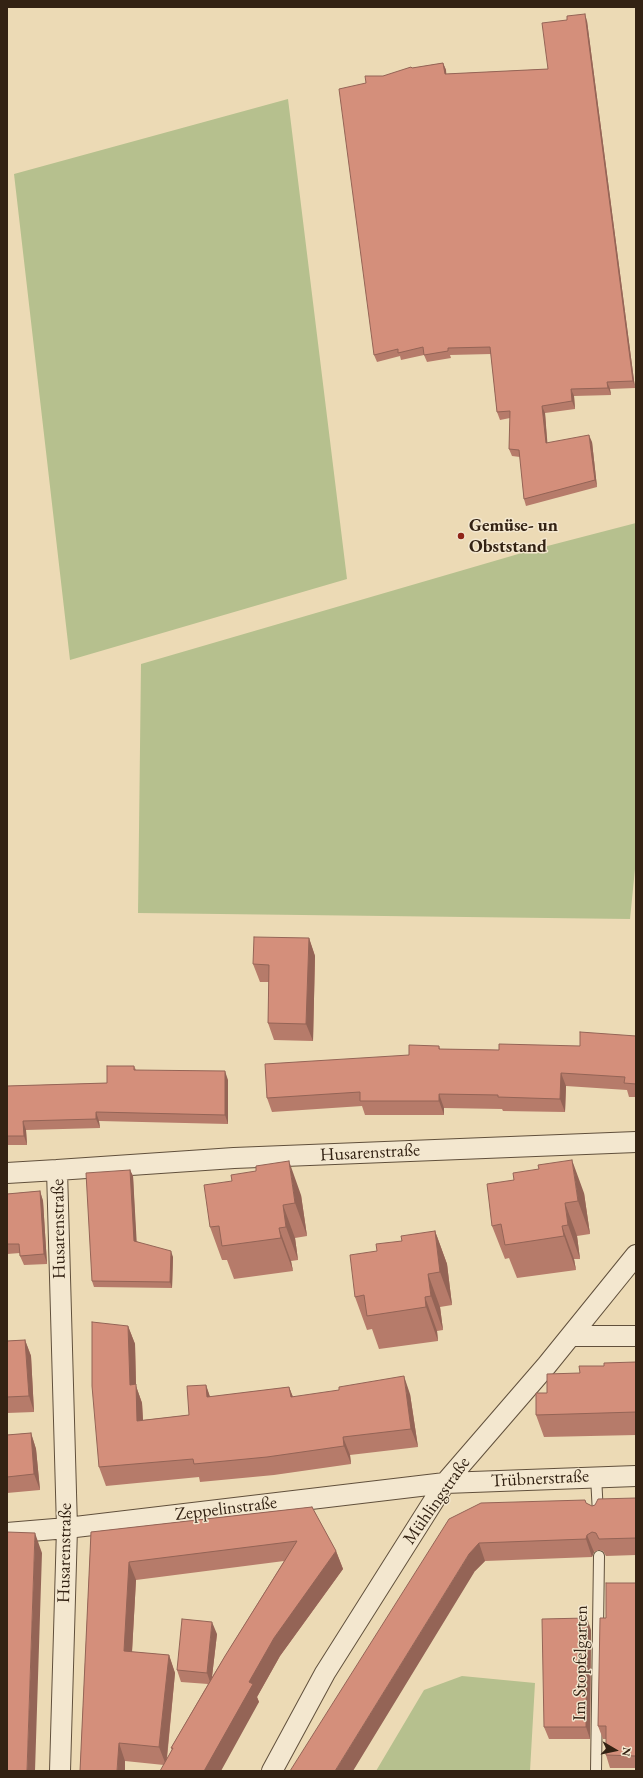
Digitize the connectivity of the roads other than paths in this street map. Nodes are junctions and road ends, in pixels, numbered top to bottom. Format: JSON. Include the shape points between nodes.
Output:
{"nodes":[{"id":1,"x":636,"y":1142,"type":"edge"},
{"id":2,"x":58,"y":1170,"type":"junction"},
{"id":3,"x":7,"y":1173,"type":"edge"},
{"id":4,"x":636,"y":1255,"type":"edge"},
{"id":5,"x":571,"y":1336,"type":"junction"},
{"id":6,"x":636,"y":1336,"type":"edge"},
{"id":7,"x":596,"y":1476,"type":"junction"},
{"id":8,"x":636,"y":1476,"type":"edge"},
{"id":9,"x":445,"y":1483,"type":"junction"},
{"id":10,"x":598,"y":1517,"type":"edge"},
{"id":11,"x":67,"y":1528,"type":"junction"},
{"id":12,"x":7,"y":1534,"type":"edge"},
{"id":13,"x":599,"y":1556,"type":"edge"},
{"id":14,"x":60,"y":1771,"type":"edge"},
{"id":15,"x":272,"y":1771,"type":"edge"},
{"id":16,"x":596,"y":1771,"type":"edge"}],
"edges":[{"from":1,"to":2,"type":"street","name":"Husarenstraße","via":[[234,1158]]},
{"from":2,"to":3,"type":"street"},
{"from":2,"to":11,"type":"street","name":"Husarenstraße"},
{"from":4,"to":5,"type":"street","name":"Mühlingstraße"},
{"from":5,"to":6,"type":"street"},
{"from":5,"to":9,"type":"street","name":"Mühlingstraße"},
{"from":7,"to":8,"type":"street","name":"Trübnerstraße"},
{"from":7,"to":9,"type":"street","name":"Trübnerstraße"},
{"from":7,"to":10,"type":"lane"},
{"from":9,"to":11,"type":"street","name":"Zeppelinstraße"},
{"from":9,"to":15,"type":"street","name":"Mühlingstraße","via":[[325,1673]]},
{"from":11,"to":12,"type":"street","name":"Zeppelinstraße"},
{"from":11,"to":14,"type":"street","name":"Husarenstraße"},
{"from":13,"to":16,"type":"lane","name":"Im Stopfelgarten"}]}
